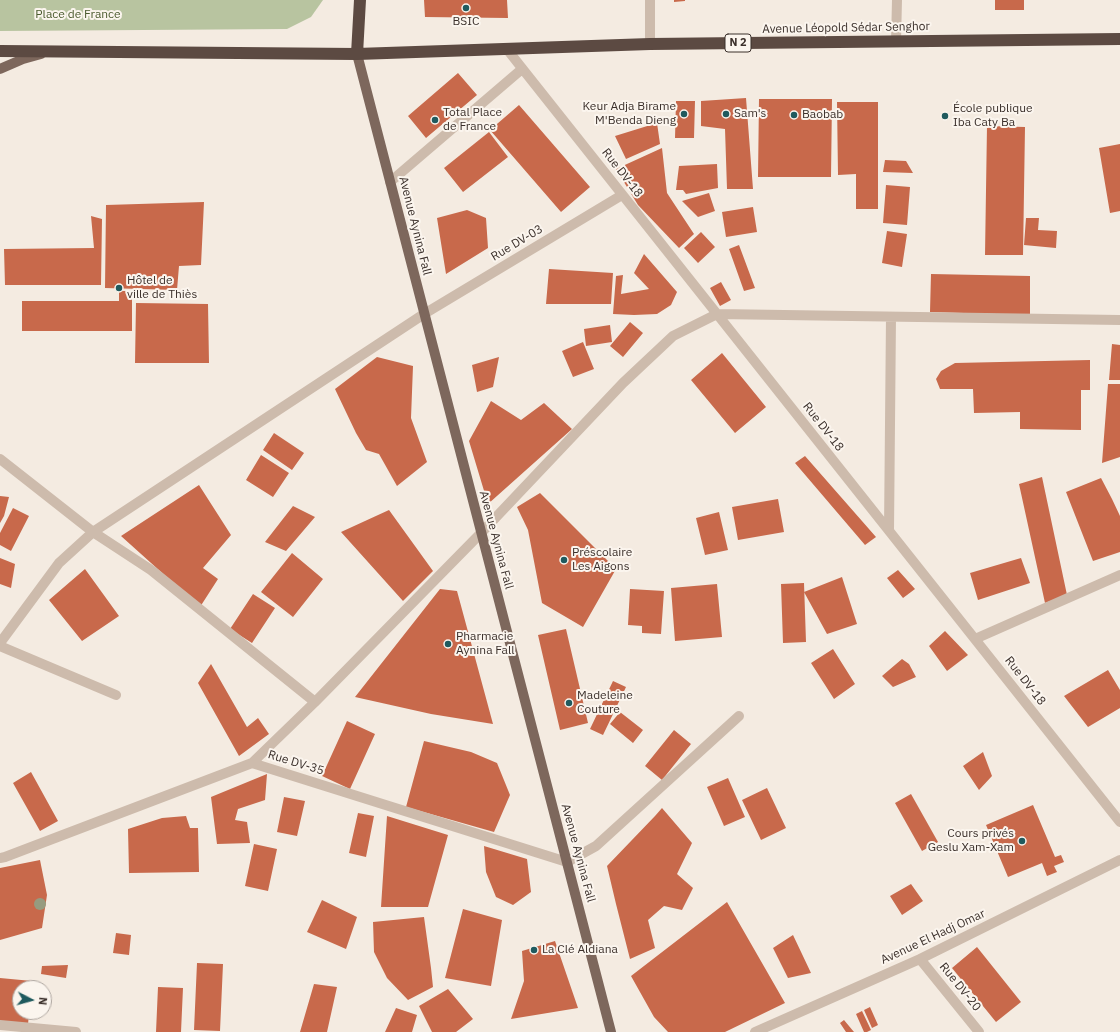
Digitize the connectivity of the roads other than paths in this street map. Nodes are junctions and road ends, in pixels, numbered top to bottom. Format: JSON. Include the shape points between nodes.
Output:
{"nodes":[{"id":1,"x":360,"y":0,"type":"edge"},
{"id":2,"x":650,"y":0,"type":"edge"},
{"id":3,"x":896,"y":0,"type":"edge"},
{"id":4,"x":1120,"y":39,"type":"edge"},
{"id":5,"x":896,"y":42,"type":"junction"},
{"id":6,"x":650,"y":44,"type":"junction"},
{"id":7,"x":506,"y":48,"type":"junction"},
{"id":8,"x":0,"y":51,"type":"edge"},
{"id":9,"x":53,"y":51,"type":"junction"},
{"id":10,"x":357,"y":54,"type":"junction"},
{"id":11,"x":0,"y":69,"type":"edge"},
{"id":12,"x":522,"y":69,"type":"junction"},
{"id":13,"x":390,"y":182,"type":"junction"},
{"id":14,"x":622,"y":195,"type":"junction"},
{"id":15,"x":424,"y":314,"type":"junction"},
{"id":16,"x":717,"y":314,"type":"junction"},
{"id":17,"x":891,"y":317,"type":"junction"},
{"id":18,"x":1120,"y":320,"type":"edge"},
{"id":19,"x":0,"y":459,"type":"edge"},
{"id":20,"x":889,"y":530,"type":"junction"},
{"id":21,"x":93,"y":532,"type":"junction"},
{"id":22,"x":481,"y":533,"type":"junction"},
{"id":23,"x":1120,"y":575,"type":"edge"},
{"id":24,"x":975,"y":639,"type":"junction"},
{"id":25,"x":0,"y":642,"type":"edge"},
{"id":26,"x":0,"y":646,"type":"edge"},
{"id":27,"x":116,"y":695,"type":"dead end"},
{"id":28,"x":316,"y":702,"type":"junction"},
{"id":29,"x":739,"y":716,"type":"dead end"},
{"id":30,"x":252,"y":763,"type":"junction"},
{"id":31,"x":1120,"y":822,"type":"edge"},
{"id":32,"x":0,"y":858,"type":"edge"},
{"id":33,"x":1120,"y":860,"type":"edge"},
{"id":34,"x":567,"y":862,"type":"junction"},
{"id":35,"x":920,"y":959,"type":"junction"},
{"id":36,"x":0,"y":1025,"type":"edge"},
{"id":37,"x":76,"y":1032,"type":"edge"},
{"id":38,"x":611,"y":1032,"type":"edge"},
{"id":39,"x":755,"y":1032,"type":"edge"},
{"id":40,"x":979,"y":1032,"type":"edge"}],
"edges":[{"from":1,"to":10,"type":"highway"},
{"from":2,"to":6,"type":"street"},
{"from":3,"to":5,"type":"street"},
{"from":4,"to":5,"type":"highway","name":"Avenue Léopold Sédar Senghor","number":"N 2"},
{"from":5,"to":6,"type":"highway","name":"Avenue Léopold Sédar Senghor","number":"N 2"},
{"from":6,"to":7,"type":"highway","name":"Avenue Léopold Sédar Senghor","number":"N 2"},
{"from":7,"to":10,"type":"highway","name":"Avenue Léopold Sédar Senghor","number":"N 2"},
{"from":7,"to":12,"type":"street","name":"Rue DV-18"},
{"from":8,"to":9,"type":"highway"},
{"from":9,"to":10,"type":"highway"},
{"from":9,"to":11,"type":"main road","via":[[23,59]]},
{"from":10,"to":13,"type":"main road","name":"Avenue Aynina Fall"},
{"from":12,"to":13,"type":"street"},
{"from":12,"to":14,"type":"street","name":"Rue DV-18"},
{"from":13,"to":15,"type":"main road","name":"Avenue Aynina Fall"},
{"from":14,"to":15,"type":"street","name":"Rue DV-03"},
{"from":14,"to":16,"type":"street","name":"Rue DV-18"},
{"from":15,"to":21,"type":"street","name":"Rue DV-03"},
{"from":15,"to":22,"type":"main road","name":"Avenue Aynina Fall"},
{"from":16,"to":17,"type":"street"},
{"from":16,"to":20,"type":"street","name":"Rue DV-18"},
{"from":16,"to":22,"type":"street","via":[[673,336],[623,383]]},
{"from":17,"to":18,"type":"street"},
{"from":17,"to":20,"type":"street"},
{"from":19,"to":21,"type":"street"},
{"from":20,"to":24,"type":"street","name":"Rue DV-18"},
{"from":21,"to":25,"type":"street","name":"Rue DV-03","via":[[59,563]]},
{"from":21,"to":28,"type":"street","via":[[151,570]]},
{"from":22,"to":28,"type":"street"},
{"from":22,"to":34,"type":"main road","name":"Avenue Aynina Fall"},
{"from":23,"to":24,"type":"street"},
{"from":24,"to":31,"type":"street","name":"Rue DV-18"},
{"from":26,"to":27,"type":"street"},
{"from":28,"to":30,"type":"street"},
{"from":29,"to":34,"type":"street","via":[[596,846]]},
{"from":30,"to":32,"type":"street","name":"Rue DV-35"},
{"from":30,"to":34,"type":"street","name":"Rue DV-35"},
{"from":33,"to":35,"type":"street","name":"Avenue El Hadj Omar"},
{"from":34,"to":38,"type":"main road","name":"Avenue Aynina Fall"},
{"from":35,"to":39,"type":"street","name":"Avenue El Hadj Omar"},
{"from":35,"to":40,"type":"street","name":"Rue DV-20"},
{"from":36,"to":37,"type":"street"}]}
